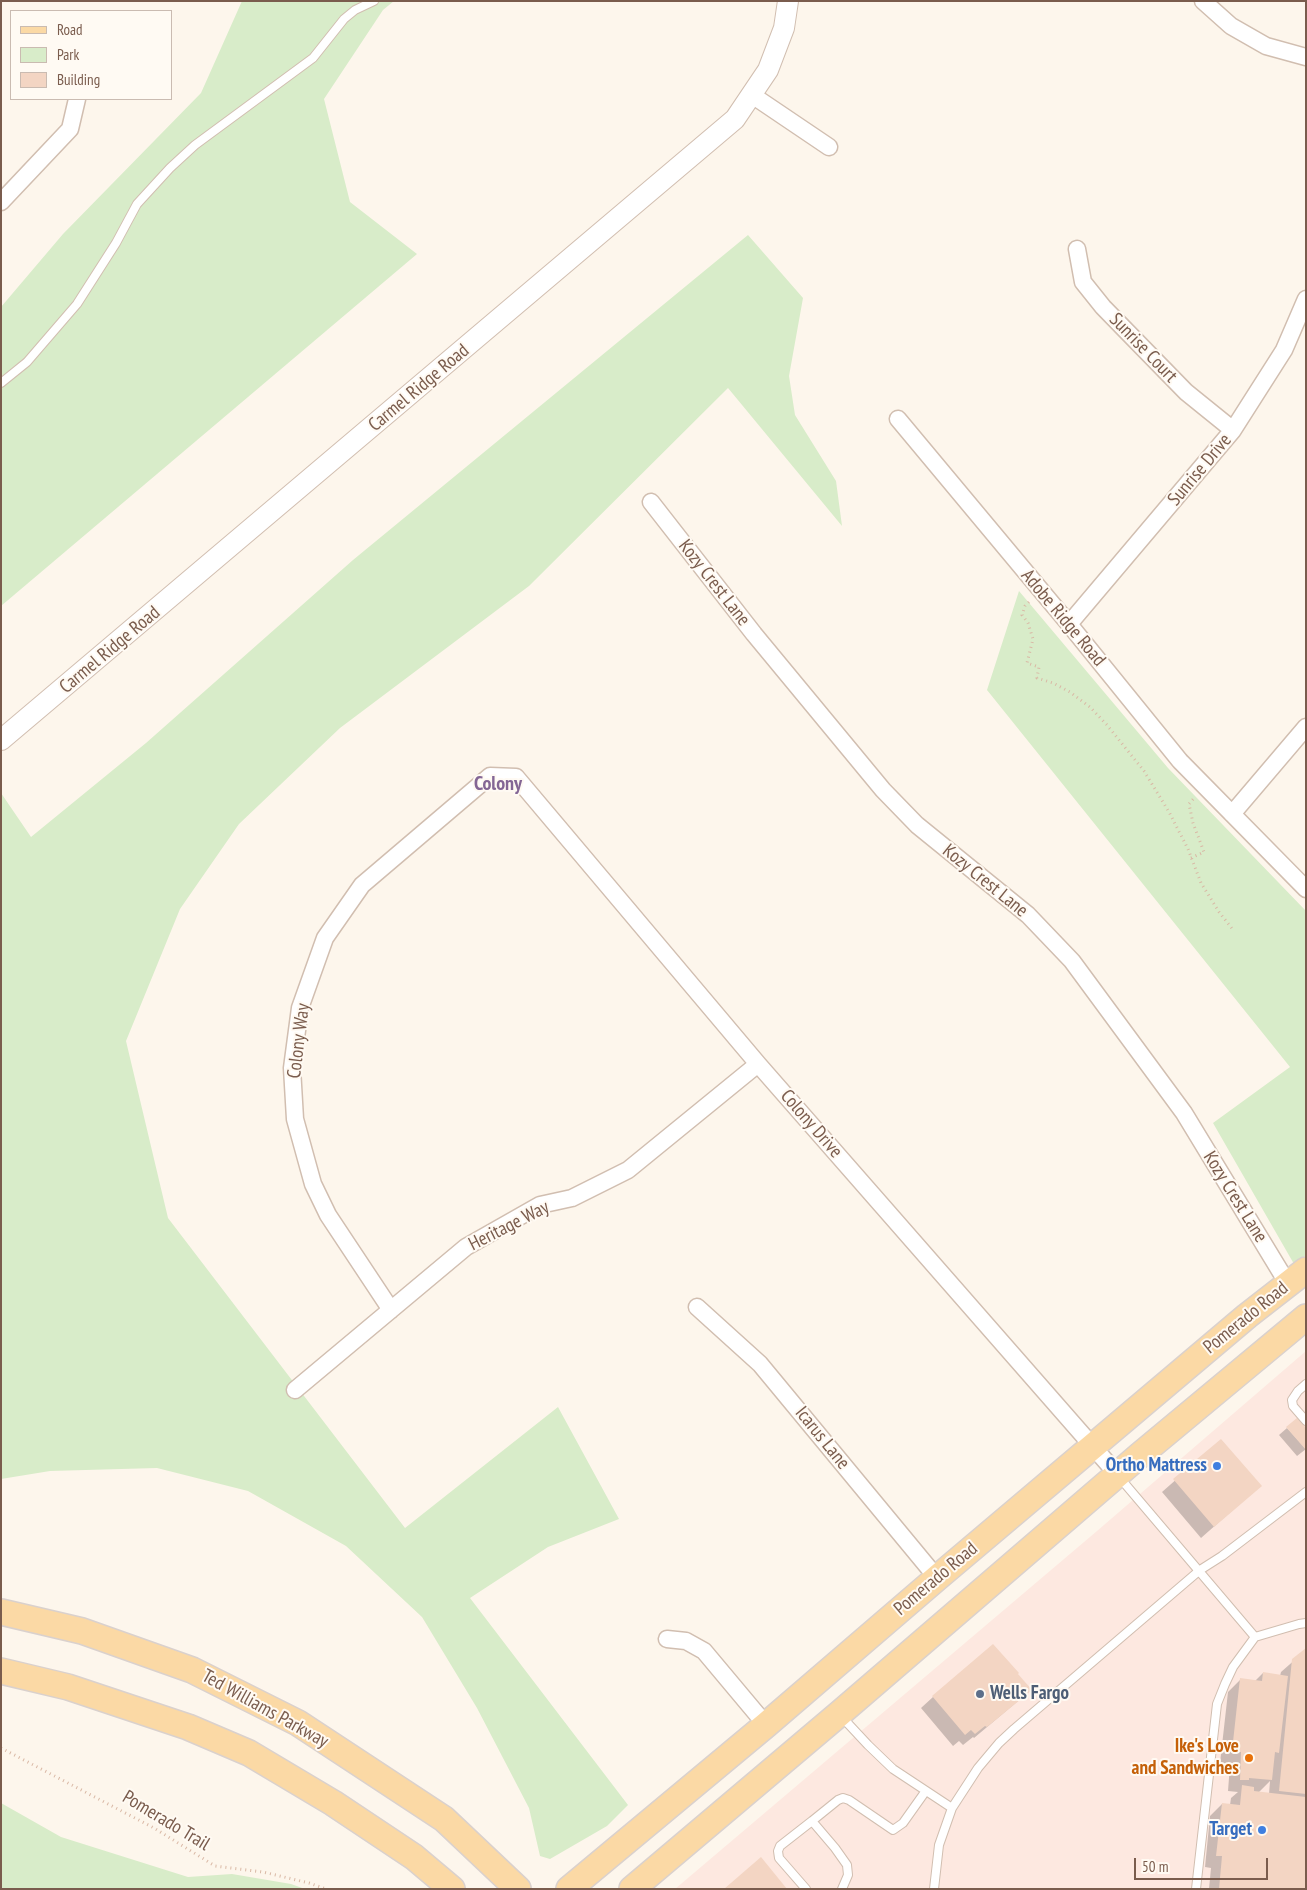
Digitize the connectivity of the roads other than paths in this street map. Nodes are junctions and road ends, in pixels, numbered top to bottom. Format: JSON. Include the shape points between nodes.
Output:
{"nodes":[{"id":1,"x":374,"y":1,"type":"edge"},
{"id":2,"x":788,"y":1,"type":"edge"},
{"id":3,"x":1203,"y":1,"type":"edge"},
{"id":4,"x":1306,"y":57,"type":"edge"},
{"id":5,"x":752,"y":95,"type":"junction"},
{"id":6,"x":77,"y":100,"type":"edge"},
{"id":7,"x":829,"y":147,"type":"dead end"},
{"id":8,"x":1,"y":202,"type":"edge"},
{"id":9,"x":1077,"y":249,"type":"dead end"},
{"id":10,"x":1306,"y":299,"type":"edge"},
{"id":11,"x":1,"y":383,"type":"edge"},
{"id":12,"x":898,"y":419,"type":"dead end"},
{"id":13,"x":1233,"y":430,"type":"junction"},
{"id":14,"x":651,"y":502,"type":"dead end"},
{"id":15,"x":1069,"y":624,"type":"junction"},
{"id":16,"x":1306,"y":727,"type":"edge"},
{"id":17,"x":1,"y":740,"type":"edge"},
{"id":18,"x":505,"y":776,"type":"joint"},
{"id":19,"x":1232,"y":814,"type":"junction"},
{"id":20,"x":1306,"y":889,"type":"edge"},
{"id":21,"x":758,"y":1064,"type":"junction"},
{"id":22,"x":1297,"y":1277,"type":"edge"},
{"id":23,"x":697,"y":1307,"type":"dead end"},
{"id":24,"x":391,"y":1310,"type":"junction"},
{"id":25,"x":1306,"y":1317,"type":"edge"},
{"id":26,"x":1306,"y":1384,"type":"edge"},
{"id":27,"x":295,"y":1390,"type":"dead end"},
{"id":28,"x":1306,"y":1421,"type":"edge"},
{"id":29,"x":1093,"y":1446,"type":"junction"},
{"id":30,"x":1117,"y":1474,"type":"junction"},
{"id":31,"x":1306,"y":1492,"type":"edge"},
{"id":32,"x":1200,"y":1570,"type":"junction"},
{"id":33,"x":937,"y":1578,"type":"junction"},
{"id":34,"x":1,"y":1612,"type":"edge"},
{"id":35,"x":1306,"y":1623,"type":"edge"},
{"id":36,"x":1255,"y":1637,"type":"junction"},
{"id":37,"x":667,"y":1639,"type":"dead end"},
{"id":38,"x":1,"y":1671,"type":"edge"},
{"id":39,"x":839,"y":1714,"type":"junction"},
{"id":40,"x":766,"y":1725,"type":"junction"},
{"id":41,"x":925,"y":1792,"type":"junction"},
{"id":42,"x":952,"y":1808,"type":"junction"},
{"id":43,"x":812,"y":1821,"type":"junction"},
{"id":44,"x":452,"y":1889,"type":"edge"},
{"id":45,"x":518,"y":1889,"type":"edge"},
{"id":46,"x":568,"y":1889,"type":"edge"},
{"id":47,"x":632,"y":1889,"type":"edge"},
{"id":48,"x":806,"y":1889,"type":"edge"},
{"id":49,"x":842,"y":1889,"type":"edge"},
{"id":50,"x":934,"y":1889,"type":"edge"},
{"id":51,"x":1196,"y":1889,"type":"edge"}],
"edges":[{"from":1,"to":11,"type":"lane","via":[[344,19],[313,58],[184,154],[137,204],[77,304],[27,362]]},
{"from":2,"to":5,"type":"street","name":"Carmel Ridge Road","via":[[784,28],[768,70]]},
{"from":3,"to":4,"type":"street","via":[[1231,26],[1266,46]]},
{"from":5,"to":7,"type":"street"},
{"from":5,"to":17,"type":"street","name":"Carmel Ridge Road","via":[[736,119]]},
{"from":6,"to":8,"type":"street","via":[[70,129]]},
{"from":9,"to":13,"type":"street","name":"Sunrise Court","via":[[1083,282],[1103,307],[1186,392]]},
{"from":10,"to":13,"type":"street","name":"Sunrise Drive","via":[[1284,350]]},
{"from":12,"to":15,"type":"street","name":"Adobe Ridge Road"},
{"from":13,"to":15,"type":"street","name":"Sunrise Drive"},
{"from":14,"to":22,"type":"street","name":"Kozy Crest Lane","via":[[754,634],[883,790],[916,825],[1028,915],[1072,961],[1184,1113]]},
{"from":15,"to":19,"type":"street","name":"Adobe Ridge Road","via":[[1180,761]]},
{"from":16,"to":19,"type":"street"},
{"from":18,"to":21,"type":"street","name":"Colony Drive","via":[[516,777]]},
{"from":18,"to":24,"type":"street","name":"Colony Way","via":[[490,776],[362,885],[325,938],[300,1008],[292,1068],[294,1111],[313,1184],[328,1214]]},
{"from":19,"to":20,"type":"street","name":"Adobe Ridge Road"},
{"from":21,"to":24,"type":"street","name":"Heritage Way","via":[[628,1170],[572,1198],[540,1205],[466,1247]]},
{"from":21,"to":29,"type":"street","name":"Colony Drive"},
{"from":22,"to":29,"type":"main road","name":"Pomerado Road"},
{"from":23,"to":33,"type":"street","name":"Icarus Lane","via":[[760,1364]]},
{"from":24,"to":27,"type":"street","name":"Heritage Way"},
{"from":25,"to":30,"type":"main road","name":"Pomerado Road"},
{"from":26,"to":28,"type":"lane","via":[[1292,1400]]},
{"from":29,"to":30,"type":"street","name":"Colony Drive"},
{"from":29,"to":33,"type":"main road","name":"Pomerado Road"},
{"from":30,"to":32,"type":"lane"},
{"from":30,"to":39,"type":"main road","name":"Pomerado Road"},
{"from":31,"to":32,"type":"lane"},
{"from":32,"to":36,"type":"lane"},
{"from":32,"to":42,"type":"lane","via":[[1014,1729],[978,1768]]},
{"from":33,"to":40,"type":"main road","name":"Pomerado Road"},
{"from":34,"to":45,"type":"main road","name":"Ted Williams Parkway","via":[[82,1632],[192,1670],[298,1723],[444,1819]]},
{"from":35,"to":36,"type":"lane"},
{"from":36,"to":51,"type":"lane","via":[[1233,1667],[1217,1704]]},
{"from":37,"to":40,"type":"street","via":[[686,1641],[704,1651]]},
{"from":38,"to":44,"type":"main road","via":[[68,1687],[188,1727],[249,1753],[407,1852]]},
{"from":39,"to":41,"type":"lane","via":[[885,1762]]},
{"from":39,"to":47,"type":"main road","name":"Pomerado Road"},
{"from":40,"to":46,"type":"main road","name":"Pomerado Road"},
{"from":41,"to":42,"type":"lane"},
{"from":41,"to":43,"type":"lane","via":[[903,1823],[893,1830],[843,1798]]},
{"from":42,"to":50,"type":"lane","via":[[939,1845]]},
{"from":43,"to":48,"type":"lane","via":[[778,1851],[779,1858]]},
{"from":43,"to":49,"type":"lane","via":[[847,1865],[848,1875]]}]}
